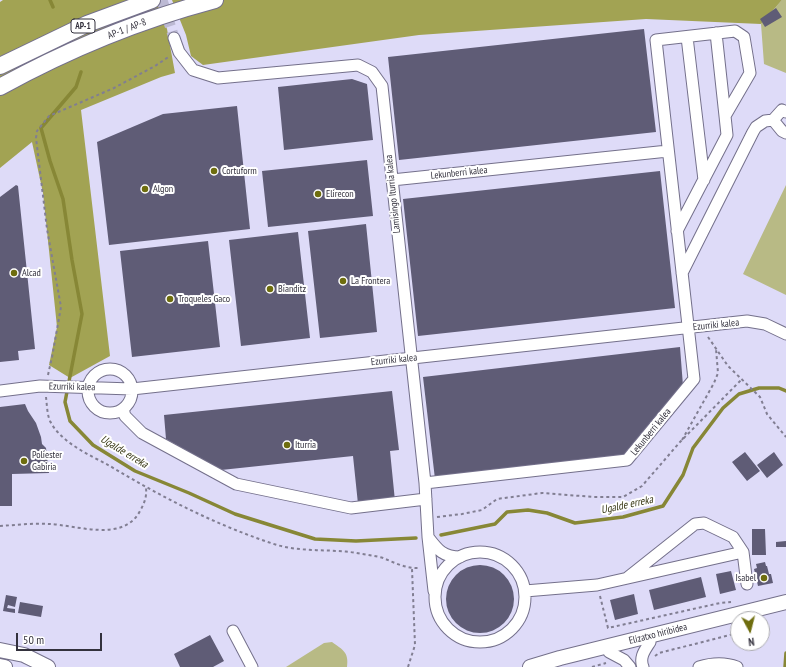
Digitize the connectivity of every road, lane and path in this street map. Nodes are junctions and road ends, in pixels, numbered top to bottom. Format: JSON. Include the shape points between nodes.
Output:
{"nodes":[{"id":1,"x":152,"y":0,"type":"edge"},
{"id":2,"x":215,"y":0,"type":"edge"},
{"id":3,"x":716,"y":33,"type":"junction"},
{"id":4,"x":687,"y":37,"type":"junction"},
{"id":5,"x":174,"y":38,"type":"tunnel mouth"},
{"id":6,"x":179,"y":52,"type":"junction"},
{"id":7,"x":0,"y":66,"type":"edge"},
{"id":8,"x":24,"y":74,"type":"junction"},
{"id":9,"x":0,"y":87,"type":"edge"},
{"id":10,"x":0,"y":97,"type":"edge"},
{"id":11,"x":786,"y":112,"type":"edge"},
{"id":12,"x":725,"y":116,"type":"junction"},
{"id":13,"x":773,"y":120,"type":"junction"},
{"id":14,"x":786,"y":133,"type":"edge"},
{"id":15,"x":668,"y":152,"type":"junction"},
{"id":16,"x":392,"y":180,"type":"junction"},
{"id":17,"x":704,"y":180,"type":"junction"},
{"id":18,"x":677,"y":232,"type":"junction"},
{"id":19,"x":682,"y":273,"type":"junction"},
{"id":20,"x":706,"y":326,"type":"junction"},
{"id":21,"x":688,"y":328,"type":"junction"},
{"id":22,"x":786,"y":334,"type":"edge"},
{"id":23,"x":716,"y":348,"type":"junction"},
{"id":24,"x":411,"y":358,"type":"junction"},
{"id":25,"x":46,"y":386,"type":"junction"},
{"id":26,"x":89,"y":387,"type":"junction"},
{"id":27,"x":132,"y":389,"type":"junction"},
{"id":28,"x":0,"y":391,"type":"edge"},
{"id":29,"x":47,"y":408,"type":"dead end"},
{"id":30,"x":123,"y":409,"type":"junction"},
{"id":31,"x":786,"y":437,"type":"edge"},
{"id":32,"x":680,"y":442,"type":"dead end"},
{"id":33,"x":425,"y":483,"type":"junction"},
{"id":34,"x":146,"y":488,"type":"junction"},
{"id":35,"x":426,"y":499,"type":"junction"},
{"id":36,"x":0,"y":526,"type":"edge"},
{"id":37,"x":428,"y":537,"type":"junction"},
{"id":38,"x":743,"y":552,"type":"junction"},
{"id":39,"x":460,"y":557,"type":"junction"},
{"id":40,"x":432,"y":568,"type":"junction"},
{"id":41,"x":412,"y":569,"type":"junction"},
{"id":42,"x":627,"y":578,"type":"junction"},
{"id":43,"x":747,"y":584,"type":"dead end"},
{"id":44,"x":598,"y":585,"type":"junction"},
{"id":45,"x":524,"y":591,"type":"junction"},
{"id":46,"x":434,"y":592,"type":"junction"},
{"id":47,"x":737,"y":601,"type":"dead end"},
{"id":48,"x":786,"y":602,"type":"edge"},
{"id":49,"x":786,"y":609,"type":"edge"},
{"id":50,"x":770,"y":613,"type":"edge"},
{"id":51,"x":730,"y":622,"type":"edge"},
{"id":52,"x":233,"y":631,"type":"dead end"},
{"id":53,"x":730,"y":635,"type":"edge"},
{"id":54,"x":650,"y":642,"type":"junction"},
{"id":55,"x":0,"y":650,"type":"edge"},
{"id":56,"x":609,"y":652,"type":"junction"},
{"id":57,"x":652,"y":659,"type":"dead end"},
{"id":58,"x":0,"y":666,"type":"edge"},
{"id":59,"x":5,"y":667,"type":"edge"},
{"id":60,"x":48,"y":667,"type":"edge"},
{"id":61,"x":252,"y":667,"type":"edge"},
{"id":62,"x":408,"y":667,"type":"edge"},
{"id":63,"x":530,"y":667,"type":"edge"},
{"id":64,"x":550,"y":667,"type":"edge"},
{"id":65,"x":630,"y":667,"type":"edge"},
{"id":66,"x":643,"y":667,"type":"edge"},
{"id":67,"x":699,"y":667,"type":"edge"},
{"id":68,"x":737,"y":667,"type":"edge"}],
"edges":[{"from":1,"to":7,"type":"highway","name":"AP-1 / AP-8","number":"AP-1","via":[[87,24]]},
{"from":2,"to":8,"type":"highway","name":"AP-1 / AP-8","number":"AP-1","via":[[129,28]]},
{"from":3,"to":4,"type":"street"},
{"from":3,"to":12,"type":"street"},
{"from":3,"to":12,"type":"street","via":[[735,31],[744,37],[750,73]]},
{"from":4,"to":15,"type":"street","name":"Lekunberri kalea","via":[[656,40]]},
{"from":4,"to":17,"type":"street"},
{"from":5,"to":6,"type":"street","name":"Lamisingo Iturria kalea"},
{"from":6,"to":16,"type":"street","name":"Lamisingo Iturria kalea","via":[[193,70],[218,78],[358,65],[372,72],[382,86]]},
{"from":6,"to":25,"type":"path","via":[[114,88],[49,116],[37,131],[47,229],[61,307]]},
{"from":8,"to":9,"type":"highway","name":"AP-1 / AP-8","number":"AP-1"},
{"from":8,"to":10,"type":"highway","via":[[12,89]]},
{"from":11,"to":13,"type":"street","via":[[782,110]]},
{"from":12,"to":17,"type":"street","via":[[727,136]]},
{"from":13,"to":14,"type":"street"},
{"from":13,"to":19,"type":"street","via":[[765,121],[753,132]]},
{"from":15,"to":16,"type":"street","name":"Lekunberri kalea"},
{"from":15,"to":18,"type":"street","name":"Lekunberri kalea"},
{"from":16,"to":24,"type":"street","name":"Lamisingo Iturria kalea"},
{"from":17,"to":18,"type":"street"},
{"from":18,"to":19,"type":"street","name":"Lekunberri kalea"},
{"from":19,"to":21,"type":"street","name":"Lekunberri kalea"},
{"from":20,"to":21,"type":"street","name":"Ezurriki kalea"},
{"from":20,"to":22,"type":"street","name":"Ezurriki kalea","via":[[747,321],[765,324]]},
{"from":20,"to":23,"type":"path","via":[[707,336]]},
{"from":21,"to":24,"type":"street","name":"Ezurriki kalea"},
{"from":21,"to":33,"type":"street","name":"Lekunberri kalea","via":[[694,379],[628,460]]},
{"from":23,"to":31,"type":"path","via":[[728,366],[760,397],[767,414]]},
{"from":23,"to":32,"type":"path","via":[[718,373]]},
{"from":24,"to":27,"type":"street","name":"Ezurriki kalea"},
{"from":24,"to":33,"type":"street","name":"Lamisingo Iturria kalea"},
{"from":25,"to":26,"type":"street","name":"Ezurriki kalea"},
{"from":25,"to":28,"type":"street","name":"Ezurriki kalea"},
{"from":26,"to":27,"type":"street","name":"Ezurriki kalea"},
{"from":26,"to":27,"type":"street","via":[[95,375],[111,369],[125,375]]},
{"from":26,"to":30,"type":"street","via":[[91,402],[98,409],[105,412]]},
{"from":27,"to":30,"type":"street","via":[[130,400]]},
{"from":29,"to":34,"type":"path","via":[[50,421],[70,444]]},
{"from":30,"to":35,"type":"street","via":[[125,416],[142,433],[236,484],[351,508]]},
{"from":33,"to":35,"type":"street","name":"Lamisingo Iturria kalea"},
{"from":34,"to":36,"type":"path","via":[[146,498],[138,514],[132,522],[121,528],[106,530],[49,524]]},
{"from":34,"to":41,"type":"path","via":[[183,507],[278,545],[307,550],[358,553]]},
{"from":35,"to":37,"type":"street","name":"Lamisingo Iturria kalea"},
{"from":37,"to":39,"type":"street","via":[[445,555]]},
{"from":37,"to":40,"type":"street","name":"Lamisingo Iturria kalea"},
{"from":38,"to":42,"type":"street"},
{"from":38,"to":42,"type":"street","via":[[733,537],[704,523],[695,524]]},
{"from":38,"to":43,"type":"street"},
{"from":39,"to":45,"type":"street","via":[[472,552],[500,556],[513,566],[524,586]]},
{"from":39,"to":46,"type":"street","via":[[445,568]]},
{"from":40,"to":41,"type":"path"},
{"from":40,"to":46,"type":"street","name":"Lamisingo Iturria kalea"},
{"from":41,"to":62,"type":"path","via":[[415,645]]},
{"from":42,"to":44,"type":"street"},
{"from":44,"to":45,"type":"street"},
{"from":44,"to":47,"type":"path","via":[[608,628]]},
{"from":45,"to":46,"type":"street","via":[[525,602],[518,622],[508,634],[490,642],[465,640],[451,633],[440,620]]},
{"from":48,"to":63,"type":"main road","name":"Elizatxo hiribidea"},
{"from":49,"to":50,"type":"main road"},
{"from":51,"to":54,"type":"main road","name":"Elizatxo hiribidea"},
{"from":52,"to":61,"type":"street"},
{"from":53,"to":57,"type":"path","via":[[659,653]]},
{"from":54,"to":56,"type":"main road","name":"Elizatxo hiribidea"},
{"from":54,"to":66,"type":"street","via":[[642,654]]},
{"from":55,"to":60,"type":"main road","via":[[24,656]]},
{"from":56,"to":64,"type":"main road","name":"Elizatxo hiribidea"},
{"from":56,"to":65,"type":"street","via":[[624,660]]},
{"from":58,"to":59,"type":"main road"},
{"from":67,"to":68,"type":"street","via":[[714,664]]}]}
